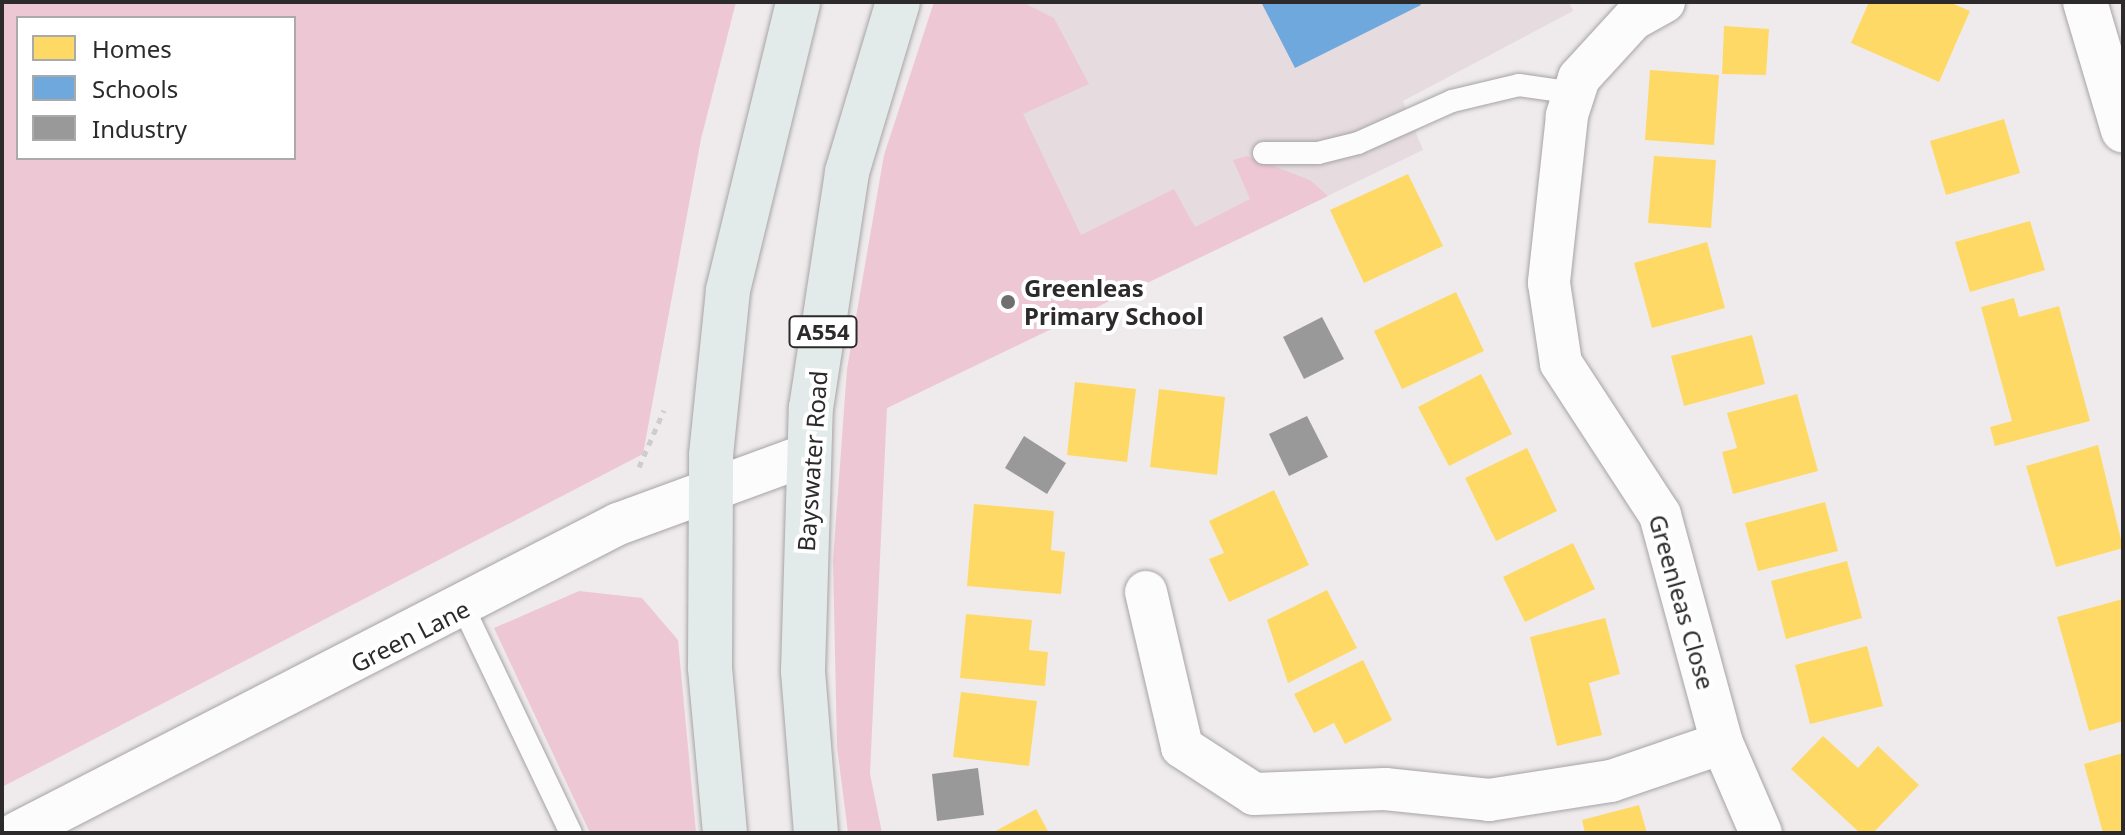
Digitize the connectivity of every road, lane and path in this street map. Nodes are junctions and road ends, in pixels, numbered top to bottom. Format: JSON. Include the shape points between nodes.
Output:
{"nodes":[{"id":1,"x":798,"y":2,"type":"edge"},
{"id":2,"x":898,"y":2,"type":"edge"},
{"id":3,"x":2085,"y":2,"type":"edge"},
{"id":4,"x":1654,"y":4,"type":"edge"},
{"id":5,"x":1575,"y":93,"type":"junction"},
{"id":6,"x":2123,"y":130,"type":"edge"},
{"id":7,"x":1264,"y":153,"type":"dead end"},
{"id":8,"x":809,"y":454,"type":"junction"},
{"id":9,"x":710,"y":486,"type":"junction"},
{"id":10,"x":1146,"y":592,"type":"dead end"},
{"id":11,"x":464,"y":609,"type":"junction"},
{"id":12,"x":1722,"y":743,"type":"junction"},
{"id":13,"x":17,"y":833,"type":"edge"},
{"id":14,"x":571,"y":833,"type":"edge"},
{"id":15,"x":725,"y":833,"type":"edge"},
{"id":16,"x":816,"y":833,"type":"edge"},
{"id":17,"x":1761,"y":833,"type":"edge"}],
"edges":[{"from":1,"to":9,"type":"main road","via":[[728,290]]},
{"from":2,"to":8,"type":"main road","name":"Bayswater Road","number":"A554","via":[[847,172]]},
{"from":3,"to":6,"type":"street"},
{"from":4,"to":5,"type":"street","name":"Greenleas Close","via":[[1579,78]]},
{"from":5,"to":7,"type":"lane","via":[[1519,85],[1452,101],[1358,143],[1318,153]]},
{"from":5,"to":12,"type":"street","name":"Greenleas Close","via":[[1549,283],[1561,363],[1660,515]]},
{"from":8,"to":9,"type":"street","name":"Green Lane"},
{"from":8,"to":16,"type":"main road","name":"Bayswater Road","number":"A554","via":[[803,671]]},
{"from":9,"to":11,"type":"street","name":"Green Lane","via":[[618,524]]},
{"from":9,"to":15,"type":"main road","via":[[710,667]]},
{"from":10,"to":12,"type":"street","via":[[1182,747],[1254,794],[1385,789],[1489,800],[1611,781]]},
{"from":11,"to":13,"type":"street","name":"Green Lane"},
{"from":11,"to":14,"type":"lane"},
{"from":12,"to":17,"type":"street","name":"Greenleas Close"}]}
